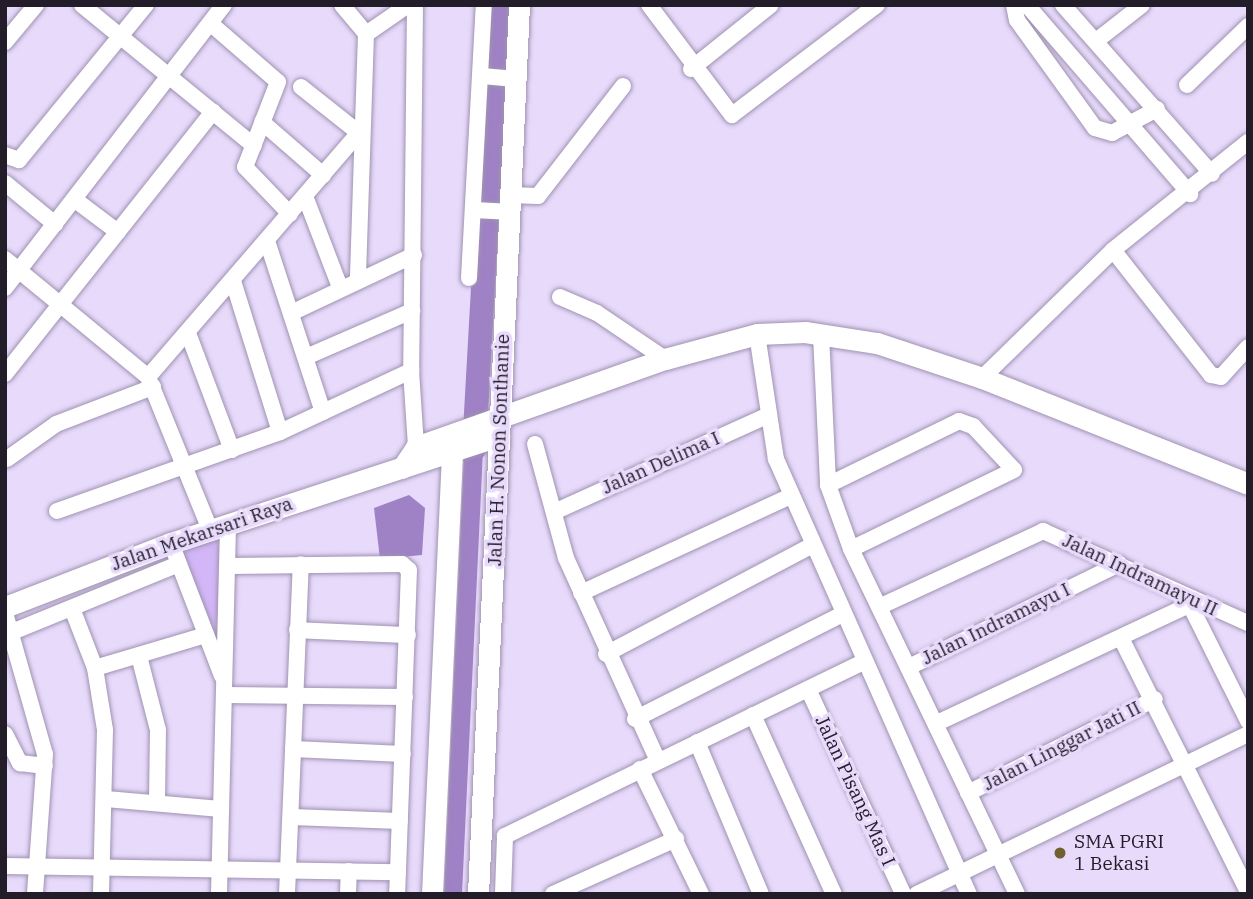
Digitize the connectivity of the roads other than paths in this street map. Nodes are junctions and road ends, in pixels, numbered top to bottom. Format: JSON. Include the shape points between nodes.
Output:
{"nodes":[{"id":1,"x":36,"y":5,"type":"edge"},
{"id":2,"x":82,"y":5,"type":"edge"},
{"id":3,"x":146,"y":5,"type":"edge"},
{"id":4,"x":224,"y":5,"type":"edge"},
{"id":5,"x":342,"y":5,"type":"edge"},
{"id":6,"x":408,"y":5,"type":"edge"},
{"id":7,"x":415,"y":5,"type":"edge"},
{"id":8,"x":484,"y":5,"type":"edge"},
{"id":9,"x":519,"y":5,"type":"edge"},
{"id":10,"x":649,"y":5,"type":"edge"},
{"id":11,"x":771,"y":5,"type":"edge"},
{"id":12,"x":877,"y":5,"type":"edge"},
{"id":13,"x":1014,"y":5,"type":"edge"},
{"id":14,"x":1027,"y":5,"type":"edge"},
{"id":15,"x":1063,"y":5,"type":"edge"},
{"id":16,"x":1142,"y":5,"type":"edge"},
{"id":17,"x":210,"y":23,"type":"junction"},
{"id":18,"x":1248,"y":26,"type":"edge"},
{"id":19,"x":366,"y":34,"type":"junction"},
{"id":20,"x":120,"y":36,"type":"junction"},
{"id":21,"x":1096,"y":41,"type":"junction"},
{"id":22,"x":5,"y":42,"type":"edge"},
{"id":23,"x":691,"y":69,"type":"junction"},
{"id":24,"x":168,"y":75,"type":"junction"},
{"id":25,"x":483,"y":76,"type":"junction"},
{"id":26,"x":511,"y":78,"type":"junction"},
{"id":27,"x":1187,"y":85,"type":"dead end"},
{"id":28,"x":624,"y":86,"type":"dead end"},
{"id":29,"x":301,"y":87,"type":"dead end"},
{"id":30,"x":1157,"y":109,"type":"junction"},
{"id":31,"x":212,"y":112,"type":"junction"},
{"id":32,"x":262,"y":122,"type":"junction"},
{"id":33,"x":1134,"y":125,"type":"junction"},
{"id":34,"x":360,"y":131,"type":"junction"},
{"id":35,"x":1248,"y":142,"type":"edge"},
{"id":36,"x":254,"y":146,"type":"junction"},
{"id":37,"x":1192,"y":151,"type":"junction"},
{"id":38,"x":5,"y":155,"type":"edge"},
{"id":39,"x":1170,"y":169,"type":"junction"},
{"id":40,"x":1212,"y":174,"type":"junction"},
{"id":41,"x":323,"y":175,"type":"junction"},
{"id":42,"x":5,"y":183,"type":"edge"},
{"id":43,"x":1190,"y":194,"type":"junction"},
{"id":44,"x":304,"y":196,"type":"junction"},
{"id":45,"x":74,"y":199,"type":"junction"},
{"id":46,"x":505,"y":206,"type":"junction"},
{"id":47,"x":476,"y":210,"type":"junction"},
{"id":48,"x":289,"y":214,"type":"junction"},
{"id":49,"x":55,"y":224,"type":"junction"},
{"id":50,"x":118,"y":232,"type":"junction"},
{"id":51,"x":267,"y":240,"type":"junction"},
{"id":52,"x":1113,"y":250,"type":"junction"},
{"id":53,"x":414,"y":255,"type":"junction"},
{"id":54,"x":5,"y":260,"type":"edge"},
{"id":55,"x":20,"y":271,"type":"junction"},
{"id":56,"x":469,"y":278,"type":"dead end"},
{"id":57,"x":358,"y":279,"type":"junction"},
{"id":58,"x":233,"y":281,"type":"junction"},
{"id":59,"x":340,"y":287,"type":"junction"},
{"id":60,"x":5,"y":288,"type":"edge"},
{"id":61,"x":560,"y":297,"type":"dead end"},
{"id":62,"x":61,"y":305,"type":"junction"},
{"id":63,"x":412,"y":311,"type":"junction"},
{"id":64,"x":291,"y":313,"type":"junction"},
{"id":65,"x":764,"y":333,"type":"junction"},
{"id":66,"x":813,"y":333,"type":"junction"},
{"id":67,"x":188,"y":334,"type":"junction"},
{"id":68,"x":1248,"y":347,"type":"edge"},
{"id":69,"x":306,"y":357,"type":"junction"},
{"id":70,"x":665,"y":359,"type":"junction"},
{"id":71,"x":411,"y":371,"type":"junction"},
{"id":72,"x":5,"y":374,"type":"edge"},
{"id":73,"x":982,"y":378,"type":"junction"},
{"id":74,"x":151,"y":382,"type":"junction"},
{"id":75,"x":555,"y":398,"type":"junction"},
{"id":76,"x":323,"y":412,"type":"junction"},
{"id":77,"x":769,"y":415,"type":"junction"},
{"id":78,"x":494,"y":429,"type":"junction"},
{"id":79,"x":280,"y":432,"type":"junction"},
{"id":80,"x":534,"y":444,"type":"dead end"},
{"id":81,"x":232,"y":450,"type":"junction"},
{"id":82,"x":452,"y":454,"type":"junction"},
{"id":83,"x":415,"y":456,"type":"junction"},
{"id":84,"x":7,"y":459,"type":"edge"},
{"id":85,"x":183,"y":464,"type":"junction"},
{"id":86,"x":1248,"y":484,"type":"edge"},
{"id":87,"x":828,"y":485,"type":"junction"},
{"id":88,"x":791,"y":496,"type":"junction"},
{"id":89,"x":57,"y":511,"type":"dead end"},
{"id":90,"x":554,"y":512,"type":"junction"},
{"id":91,"x":219,"y":527,"type":"junction"},
{"id":92,"x":498,"y":531,"type":"junction"},
{"id":93,"x":171,"y":543,"type":"junction"},
{"id":94,"x":813,"y":545,"type":"junction"},
{"id":95,"x":851,"y":549,"type":"junction"},
{"id":96,"x":179,"y":564,"type":"junction"},
{"id":97,"x":301,"y":564,"type":"junction"},
{"id":98,"x":1119,"y":564,"type":"junction"},
{"id":99,"x":229,"y":566,"type":"junction"},
{"id":100,"x":581,"y":593,"type":"junction"},
{"id":101,"x":1191,"y":604,"type":"junction"},
{"id":102,"x":881,"y":606,"type":"junction"},
{"id":103,"x":5,"y":607,"type":"edge"},
{"id":104,"x":74,"y":611,"type":"junction"},
{"id":105,"x":5,"y":613,"type":"edge"},
{"id":106,"x":843,"y":614,"type":"junction"},
{"id":107,"x":1248,"y":623,"type":"edge"},
{"id":108,"x":297,"y":630,"type":"junction"},
{"id":109,"x":12,"y":632,"type":"junction"},
{"id":110,"x":206,"y":635,"type":"junction"},
{"id":111,"x":408,"y":635,"type":"junction"},
{"id":112,"x":1121,"y":638,"type":"junction"},
{"id":113,"x":606,"y":654,"type":"junction"},
{"id":114,"x":139,"y":656,"type":"junction"},
{"id":115,"x":861,"y":663,"type":"junction"},
{"id":116,"x":911,"y":666,"type":"junction"},
{"id":117,"x":95,"y":668,"type":"junction"},
{"id":118,"x":224,"y":688,"type":"junction"},
{"id":119,"x":808,"y":689,"type":"junction"},
{"id":120,"x":295,"y":696,"type":"junction"},
{"id":121,"x":405,"y":697,"type":"junction"},
{"id":122,"x":1155,"y":699,"type":"junction"},
{"id":123,"x":753,"y":715,"type":"junction"},
{"id":124,"x":635,"y":719,"type":"junction"},
{"id":125,"x":1248,"y":721,"type":"edge"},
{"id":126,"x":937,"y":723,"type":"junction"},
{"id":127,"x":5,"y":734,"type":"edge"},
{"id":128,"x":1248,"y":734,"type":"edge"},
{"id":129,"x":697,"y":742,"type":"junction"},
{"id":130,"x":293,"y":749,"type":"junction"},
{"id":131,"x":403,"y":754,"type":"junction"},
{"id":132,"x":658,"y":761,"type":"junction"},
{"id":133,"x":1184,"y":761,"type":"junction"},
{"id":134,"x":45,"y":766,"type":"junction"},
{"id":135,"x":640,"y":769,"type":"junction"},
{"id":136,"x":968,"y":793,"type":"junction"},
{"id":137,"x":106,"y":799,"type":"junction"},
{"id":138,"x":157,"y":803,"type":"junction"},
{"id":139,"x":221,"y":810,"type":"junction"},
{"id":140,"x":292,"y":817,"type":"junction"},
{"id":141,"x":400,"y":821,"type":"junction"},
{"id":142,"x":676,"y":839,"type":"junction"},
{"id":143,"x":998,"y":855,"type":"junction"},
{"id":144,"x":37,"y":865,"type":"junction"},
{"id":145,"x":102,"y":865,"type":"junction"},
{"id":146,"x":5,"y":866,"type":"edge"},
{"id":147,"x":288,"y":871,"type":"junction"},
{"id":148,"x":349,"y":871,"type":"junction"},
{"id":149,"x":219,"y":872,"type":"junction"},
{"id":150,"x":398,"y":872,"type":"junction"},
{"id":151,"x":959,"y":872,"type":"junction"},
{"id":152,"x":1248,"y":892,"type":"edge"},
{"id":153,"x":35,"y":894,"type":"edge"},
{"id":154,"x":101,"y":894,"type":"edge"},
{"id":155,"x":219,"y":894,"type":"edge"},
{"id":156,"x":287,"y":894,"type":"edge"},
{"id":157,"x":348,"y":894,"type":"edge"},
{"id":158,"x":397,"y":894,"type":"edge"},
{"id":159,"x":432,"y":894,"type":"edge"},
{"id":160,"x":478,"y":894,"type":"edge"},
{"id":161,"x":503,"y":894,"type":"edge"},
{"id":162,"x":553,"y":894,"type":"edge"},
{"id":163,"x":701,"y":894,"type":"edge"},
{"id":164,"x":761,"y":894,"type":"edge"},
{"id":165,"x":834,"y":894,"type":"edge"},
{"id":166,"x":903,"y":894,"type":"edge"},
{"id":167,"x":916,"y":894,"type":"edge"},
{"id":168,"x":969,"y":894,"type":"edge"},
{"id":169,"x":1017,"y":894,"type":"edge"}],
"edges":[{"from":1,"to":22,"type":"street"},
{"from":2,"to":20,"type":"street"},
{"from":3,"to":20,"type":"street"},
{"from":4,"to":17,"type":"street"},
{"from":5,"to":19,"type":"street"},
{"from":6,"to":19,"type":"street"},
{"from":7,"to":53,"type":"street"},
{"from":8,"to":25,"type":"street"},
{"from":9,"to":26,"type":"street","name":"Jalan H. Nonon Sonthanie"},
{"from":10,"to":23,"type":"street"},
{"from":11,"to":23,"type":"street"},
{"from":12,"to":23,"type":"street","via":[[736,114],[728,113]]},
{"from":13,"to":33,"type":"street","via":[[1017,20],[1091,126],[1107,134]]},
{"from":14,"to":33,"type":"street"},
{"from":15,"to":21,"type":"street"},
{"from":16,"to":21,"type":"street"},
{"from":17,"to":24,"type":"street"},
{"from":17,"to":32,"type":"street","via":[[278,82]]},
{"from":18,"to":27,"type":"street"},
{"from":19,"to":34,"type":"street"},
{"from":20,"to":24,"type":"street"},
{"from":20,"to":38,"type":"street","via":[[19,160]]},
{"from":21,"to":30,"type":"street"},
{"from":24,"to":31,"type":"street"},
{"from":24,"to":45,"type":"street"},
{"from":25,"to":26,"type":"street"},
{"from":25,"to":47,"type":"street"},
{"from":26,"to":46,"type":"street","name":"Jalan H. Nonon Sonthanie"},
{"from":28,"to":46,"type":"street","via":[[538,196]]},
{"from":29,"to":34,"type":"street"},
{"from":30,"to":33,"type":"street"},
{"from":30,"to":37,"type":"street"},
{"from":31,"to":36,"type":"street"},
{"from":31,"to":50,"type":"street"},
{"from":32,"to":36,"type":"street"},
{"from":32,"to":41,"type":"street"},
{"from":33,"to":39,"type":"street"},
{"from":34,"to":41,"type":"street"},
{"from":34,"to":57,"type":"street"},
{"from":35,"to":40,"type":"street"},
{"from":36,"to":48,"type":"street","via":[[247,175]]},
{"from":37,"to":39,"type":"street"},
{"from":37,"to":40,"type":"street"},
{"from":39,"to":43,"type":"street"},
{"from":40,"to":43,"type":"street"},
{"from":41,"to":44,"type":"street"},
{"from":42,"to":49,"type":"street"},
{"from":43,"to":52,"type":"street"},
{"from":44,"to":48,"type":"street"},
{"from":44,"to":59,"type":"street"},
{"from":45,"to":49,"type":"street"},
{"from":45,"to":50,"type":"street"},
{"from":46,"to":47,"type":"street"},
{"from":46,"to":78,"type":"street","name":"Jalan H. Nonon Sonthanie"},
{"from":47,"to":56,"type":"street"},
{"from":48,"to":51,"type":"street"},
{"from":49,"to":55,"type":"street"},
{"from":50,"to":62,"type":"street"},
{"from":51,"to":58,"type":"street"},
{"from":51,"to":64,"type":"street"},
{"from":52,"to":68,"type":"street","via":[[1211,374],[1221,377]]},
{"from":52,"to":73,"type":"street"},
{"from":53,"to":57,"type":"street"},
{"from":53,"to":63,"type":"street"},
{"from":54,"to":55,"type":"street"},
{"from":55,"to":60,"type":"street"},
{"from":55,"to":62,"type":"street"},
{"from":57,"to":59,"type":"street"},
{"from":58,"to":67,"type":"street"},
{"from":58,"to":79,"type":"street"},
{"from":59,"to":64,"type":"street"},
{"from":61,"to":70,"type":"street","via":[[597,313]]},
{"from":62,"to":72,"type":"street"},
{"from":62,"to":74,"type":"street"},
{"from":63,"to":69,"type":"street"},
{"from":63,"to":71,"type":"street"},
{"from":64,"to":69,"type":"street"},
{"from":65,"to":66,"type":"street"},
{"from":65,"to":70,"type":"street"},
{"from":65,"to":77,"type":"street"},
{"from":66,"to":73,"type":"street","via":[[877,343]]},
{"from":66,"to":87,"type":"street"},
{"from":67,"to":74,"type":"street"},
{"from":67,"to":81,"type":"street"},
{"from":69,"to":76,"type":"street"},
{"from":70,"to":75,"type":"street"},
{"from":71,"to":76,"type":"street"},
{"from":71,"to":83,"type":"street"},
{"from":73,"to":86,"type":"street"},
{"from":74,"to":84,"type":"street","via":[[56,424]]},
{"from":74,"to":85,"type":"street"},
{"from":75,"to":78,"type":"street"},
{"from":75,"to":92,"type":"street","via":[[515,428]]},
{"from":76,"to":79,"type":"street"},
{"from":77,"to":88,"type":"street"},
{"from":77,"to":90,"type":"street","name":"Jalan Delima I"},
{"from":78,"to":82,"type":"street"},
{"from":78,"to":83,"type":"street"},
{"from":78,"to":92,"type":"street","name":"Jalan H. Nonon Sonthanie"},
{"from":79,"to":81,"type":"street"},
{"from":80,"to":90,"type":"street"},
{"from":81,"to":85,"type":"street"},
{"from":82,"to":83,"type":"street"},
{"from":82,"to":159,"type":"street"},
{"from":83,"to":91,"type":"street","name":"Jalan Mekarsari Raya"},
{"from":85,"to":89,"type":"street"},
{"from":85,"to":91,"type":"street"},
{"from":87,"to":95,"type":"street"},
{"from":87,"to":95,"type":"street","via":[[959,421],[973,426],[1014,470]]},
{"from":88,"to":94,"type":"street"},
{"from":88,"to":100,"type":"street"},
{"from":90,"to":100,"type":"street"},
{"from":91,"to":93,"type":"street","name":"Jalan Mekarsari Raya"},
{"from":91,"to":99,"type":"street"},
{"from":92,"to":160,"type":"street","name":"Jalan H. Nonon Sonthanie"},
{"from":93,"to":96,"type":"street"},
{"from":93,"to":103,"type":"street","name":"Jalan Mekarsari Raya"},
{"from":94,"to":106,"type":"street"},
{"from":94,"to":113,"type":"street"},
{"from":95,"to":102,"type":"street"},
{"from":96,"to":104,"type":"street"},
{"from":96,"to":110,"type":"street"},
{"from":97,"to":99,"type":"street"},
{"from":97,"to":108,"type":"street"},
{"from":97,"to":111,"type":"street","via":[[406,566]]},
{"from":98,"to":101,"type":"street","name":"Jalan Indramayu II"},
{"from":98,"to":102,"type":"street","name":"Jalan Indramayu II","via":[[1040,531]]},
{"from":98,"to":116,"type":"street","name":"Jalan Indramayu I"},
{"from":99,"to":118,"type":"street"},
{"from":100,"to":113,"type":"street"},
{"from":101,"to":107,"type":"street","name":"Jalan Indramayu II"},
{"from":101,"to":112,"type":"street"},
{"from":101,"to":125,"type":"street"},
{"from":102,"to":116,"type":"street"},
{"from":104,"to":109,"type":"street"},
{"from":104,"to":117,"type":"street"},
{"from":105,"to":109,"type":"street"},
{"from":106,"to":115,"type":"street"},
{"from":106,"to":124,"type":"street"},
{"from":108,"to":111,"type":"street"},
{"from":108,"to":120,"type":"street"},
{"from":109,"to":134,"type":"street"},
{"from":110,"to":114,"type":"street"},
{"from":110,"to":118,"type":"street"},
{"from":111,"to":121,"type":"street"},
{"from":112,"to":122,"type":"street"},
{"from":112,"to":126,"type":"street"},
{"from":113,"to":124,"type":"street"},
{"from":114,"to":117,"type":"street"},
{"from":114,"to":138,"type":"street","via":[[158,730]]},
{"from":115,"to":119,"type":"street"},
{"from":115,"to":151,"type":"street"},
{"from":116,"to":126,"type":"street"},
{"from":117,"to":137,"type":"street","via":[[105,730]]},
{"from":118,"to":120,"type":"street"},
{"from":118,"to":139,"type":"street"},
{"from":119,"to":123,"type":"street"},
{"from":119,"to":166,"type":"street","name":"Jalan Pisang Mas I"},
{"from":120,"to":121,"type":"street"},
{"from":120,"to":130,"type":"street"},
{"from":121,"to":131,"type":"street"},
{"from":122,"to":133,"type":"street"},
{"from":122,"to":136,"type":"street","name":"Jalan Linggar Jati II"},
{"from":123,"to":129,"type":"street"},
{"from":123,"to":165,"type":"street"},
{"from":124,"to":132,"type":"street"},
{"from":126,"to":136,"type":"street"},
{"from":127,"to":134,"type":"street","via":[[20,763]]},
{"from":128,"to":133,"type":"street"},
{"from":129,"to":132,"type":"street"},
{"from":129,"to":164,"type":"street"},
{"from":130,"to":131,"type":"street"},
{"from":130,"to":140,"type":"street"},
{"from":131,"to":141,"type":"street"},
{"from":132,"to":135,"type":"street"},
{"from":133,"to":143,"type":"street"},
{"from":133,"to":152,"type":"street"},
{"from":134,"to":144,"type":"street"},
{"from":135,"to":142,"type":"street"},
{"from":135,"to":161,"type":"street","via":[[505,836]]},
{"from":136,"to":143,"type":"street"},
{"from":137,"to":138,"type":"street"},
{"from":137,"to":145,"type":"street"},
{"from":138,"to":139,"type":"street"},
{"from":139,"to":149,"type":"street"},
{"from":140,"to":141,"type":"street"},
{"from":140,"to":147,"type":"street"},
{"from":141,"to":150,"type":"street"},
{"from":142,"to":162,"type":"street"},
{"from":142,"to":163,"type":"street"},
{"from":143,"to":151,"type":"street"},
{"from":143,"to":169,"type":"street"},
{"from":144,"to":145,"type":"street"},
{"from":144,"to":146,"type":"street"},
{"from":144,"to":153,"type":"street"},
{"from":145,"to":149,"type":"street"},
{"from":145,"to":154,"type":"street"},
{"from":147,"to":148,"type":"street"},
{"from":147,"to":149,"type":"street"},
{"from":147,"to":156,"type":"street"},
{"from":148,"to":150,"type":"street"},
{"from":148,"to":157,"type":"street"},
{"from":149,"to":155,"type":"street"},
{"from":150,"to":158,"type":"street"},
{"from":151,"to":167,"type":"street"},
{"from":151,"to":168,"type":"street"}]}
